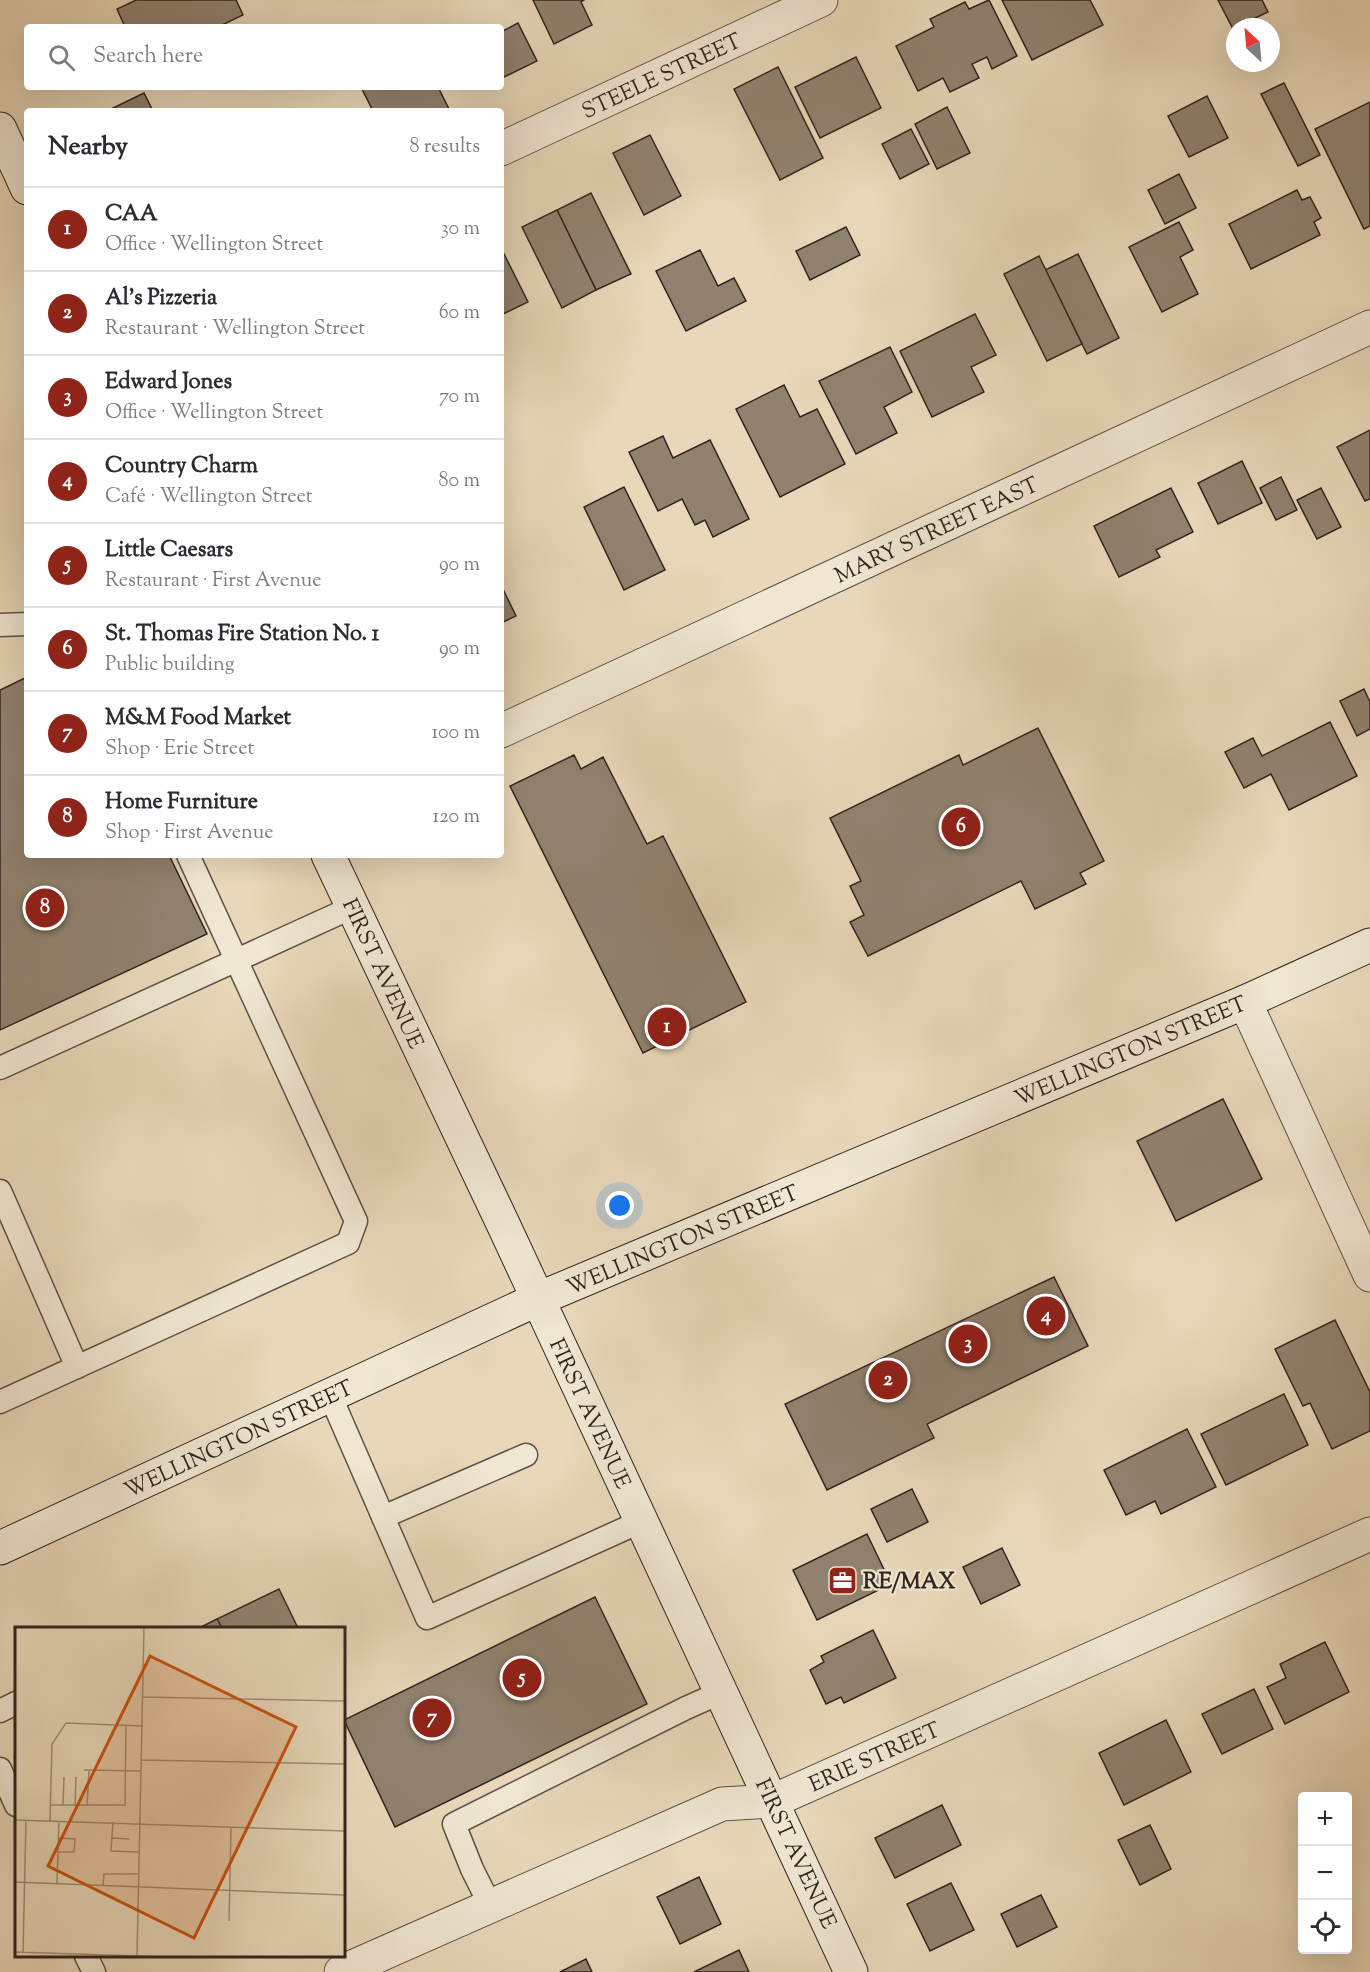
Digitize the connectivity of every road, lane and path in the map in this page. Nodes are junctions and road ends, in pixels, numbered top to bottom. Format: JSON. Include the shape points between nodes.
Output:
{"nodes":[{"id":1,"x":821,"y":0,"type":"edge"},
{"id":2,"x":0,"y":129,"type":"edge"},
{"id":3,"x":504,"y":148,"type":"edge"},
{"id":4,"x":24,"y":181,"type":"edge"},
{"id":5,"x":1370,"y":327,"type":"edge"},
{"id":6,"x":24,"y":624,"type":"edge"},
{"id":7,"x":0,"y":625,"type":"edge"},
{"id":8,"x":504,"y":729,"type":"edge"},
{"id":9,"x":189,"y":858,"type":"edge"},
{"id":10,"x":329,"y":858,"type":"edge"},
{"id":11,"x":353,"y":907,"type":"junction"},
{"id":12,"x":1370,"y":945,"type":"edge"},
{"id":13,"x":237,"y":962,"type":"junction"},
{"id":14,"x":1245,"y":1002,"type":"junction"},
{"id":15,"x":0,"y":1068,"type":"edge"},
{"id":16,"x":0,"y":1191,"type":"edge"},
{"id":17,"x":1370,"y":1275,"type":"edge"},
{"id":18,"x":538,"y":1299,"type":"junction"},
{"id":19,"x":77,"y":1367,"type":"junction"},
{"id":20,"x":330,"y":1395,"type":"junction"},
{"id":21,"x":0,"y":1402,"type":"edge"},
{"id":22,"x":526,"y":1455,"type":"dead end"},
{"id":23,"x":383,"y":1517,"type":"junction"},
{"id":24,"x":642,"y":1521,"type":"junction"},
{"id":25,"x":1370,"y":1534,"type":"edge"},
{"id":26,"x":0,"y":1548,"type":"edge"},
{"id":27,"x":722,"y":1692,"type":"junction"},
{"id":28,"x":15,"y":1704,"type":"edge"},
{"id":29,"x":0,"y":1711,"type":"edge"},
{"id":30,"x":0,"y":1769,"type":"edge"},
{"id":31,"x":773,"y":1802,"type":"junction"},
{"id":32,"x":15,"y":1803,"type":"edge"},
{"id":33,"x":490,"y":1905,"type":"junction"},
{"id":34,"x":86,"y":1957,"type":"edge"},
{"id":35,"x":93,"y":1972,"type":"edge"},
{"id":36,"x":341,"y":1972,"type":"edge"},
{"id":37,"x":851,"y":1972,"type":"edge"}],
"edges":[{"from":1,"to":3,"type":"street","name":"STEELE STREET"},
{"from":2,"to":4,"type":"street"},
{"from":5,"to":8,"type":"street","name":"MARY STREET EAST"},
{"from":6,"to":7,"type":"lane"},
{"from":9,"to":13,"type":"lane"},
{"from":10,"to":11,"type":"street","name":"FIRST AVENUE"},
{"from":11,"to":13,"type":"lane"},
{"from":11,"to":18,"type":"street","name":"FIRST AVENUE"},
{"from":12,"to":14,"type":"street","name":"WELLINGTON STREET"},
{"from":13,"to":15,"type":"lane"},
{"from":13,"to":19,"type":"lane","via":[[356,1221],[348,1243]]},
{"from":14,"to":17,"type":"street"},
{"from":14,"to":18,"type":"street","name":"WELLINGTON STREET"},
{"from":16,"to":19,"type":"lane"},
{"from":18,"to":20,"type":"street","name":"WELLINGTON STREET"},
{"from":18,"to":24,"type":"street","name":"FIRST AVENUE"},
{"from":19,"to":21,"type":"lane"},
{"from":20,"to":23,"type":"lane"},
{"from":20,"to":26,"type":"street","name":"WELLINGTON STREET"},
{"from":22,"to":23,"type":"lane"},
{"from":23,"to":24,"type":"lane","via":[[427,1618]]},
{"from":24,"to":27,"type":"street","name":"FIRST AVENUE"},
{"from":25,"to":31,"type":"street","name":"ERIE STREET"},
{"from":27,"to":31,"type":"street","name":"FIRST AVENUE"},
{"from":27,"to":33,"type":"lane","via":[[454,1824]]},
{"from":28,"to":29,"type":"lane"},
{"from":30,"to":32,"type":"lane"},
{"from":31,"to":33,"type":"street","name":"ERIE STREET","via":[[722,1804]]},
{"from":31,"to":37,"type":"street","name":"FIRST AVENUE"},
{"from":33,"to":36,"type":"street","name":"ERIE STREET"},
{"from":34,"to":35,"type":"lane"}]}
